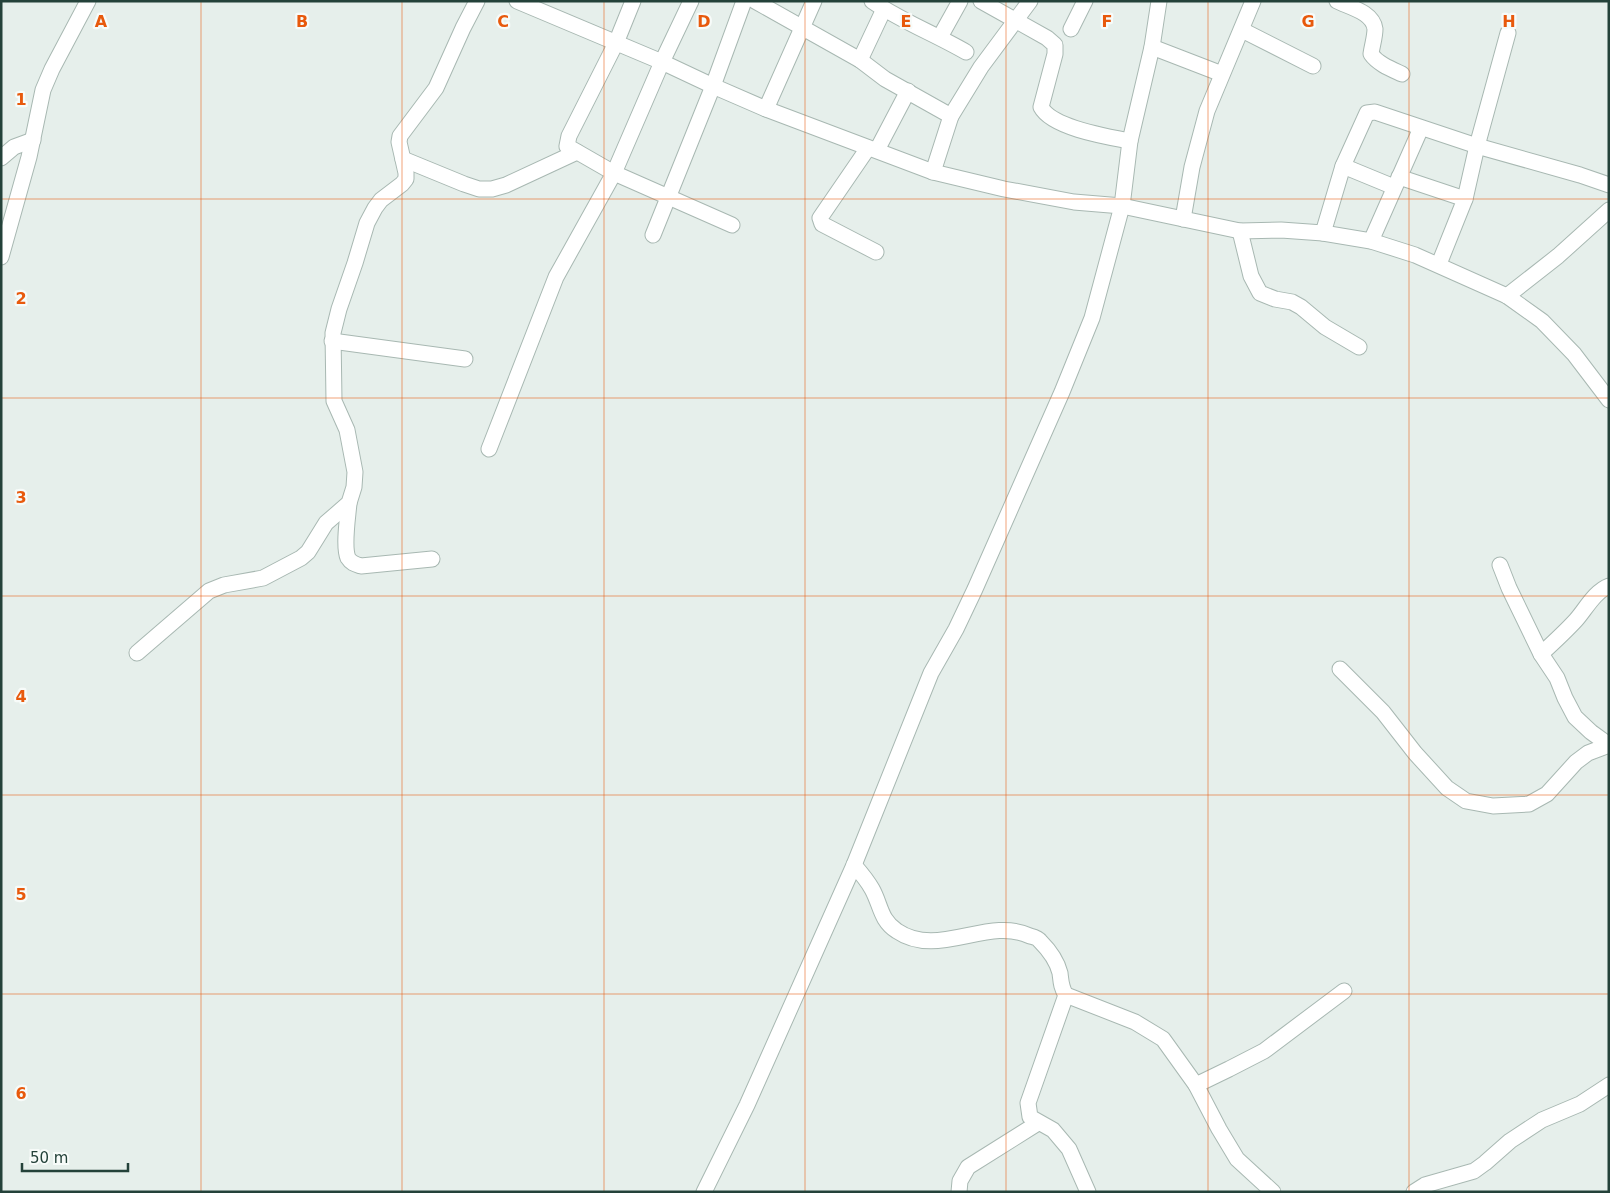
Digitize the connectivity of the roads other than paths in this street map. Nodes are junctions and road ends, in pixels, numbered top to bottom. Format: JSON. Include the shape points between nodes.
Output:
{"nodes":[{"id":1,"x":88,"y":1,"type":"edge"},
{"id":2,"x":478,"y":1,"type":"edge"},
{"id":3,"x":518,"y":1,"type":"edge"},
{"id":4,"x":634,"y":1,"type":"edge"},
{"id":5,"x":690,"y":1,"type":"edge"},
{"id":6,"x":744,"y":1,"type":"edge"},
{"id":7,"x":755,"y":1,"type":"edge"},
{"id":8,"x":814,"y":1,"type":"edge"},
{"id":9,"x":960,"y":1,"type":"edge"},
{"id":10,"x":982,"y":1,"type":"edge"},
{"id":11,"x":1030,"y":1,"type":"edge"},
{"id":12,"x":1085,"y":1,"type":"edge"},
{"id":13,"x":1159,"y":1,"type":"edge"},
{"id":14,"x":1253,"y":1,"type":"edge"},
{"id":15,"x":1336,"y":1,"type":"edge"},
{"id":16,"x":878,"y":5,"type":"edge"},
{"id":17,"x":1016,"y":21,"type":"junction"},
{"id":18,"x":802,"y":28,"type":"junction"},
{"id":19,"x":1071,"y":29,"type":"dead end"},
{"id":20,"x":1242,"y":30,"type":"junction"},
{"id":21,"x":1508,"y":33,"type":"dead end"},
{"id":22,"x":940,"y":37,"type":"junction"},
{"id":23,"x":616,"y":43,"type":"junction"},
{"id":24,"x":1152,"y":47,"type":"junction"},
{"id":25,"x":966,"y":52,"type":"dead end"},
{"id":26,"x":860,"y":60,"type":"junction"},
{"id":27,"x":662,"y":62,"type":"junction"},
{"id":28,"x":1313,"y":66,"type":"dead end"},
{"id":29,"x":1222,"y":74,"type":"junction"},
{"id":30,"x":1402,"y":74,"type":"dead end"},
{"id":31,"x":713,"y":86,"type":"junction"},
{"id":32,"x":908,"y":91,"type":"junction"},
{"id":33,"x":766,"y":109,"type":"junction"},
{"id":34,"x":951,"y":116,"type":"junction"},
{"id":35,"x":1421,"y":128,"type":"junction"},
{"id":36,"x":33,"y":140,"type":"junction"},
{"id":37,"x":1130,"y":141,"type":"junction"},
{"id":38,"x":1477,"y":146,"type":"junction"},
{"id":39,"x":872,"y":149,"type":"junction"},
{"id":40,"x":577,"y":152,"type":"junction"},
{"id":41,"x":1,"y":158,"type":"edge"},
{"id":42,"x":403,"y":159,"type":"junction"},
{"id":43,"x":1343,"y":166,"type":"junction"},
{"id":44,"x":933,"y":172,"type":"junction"},
{"id":45,"x":614,"y":173,"type":"junction"},
{"id":46,"x":1396,"y":182,"type":"junction"},
{"id":47,"x":1609,"y":185,"type":"edge"},
{"id":48,"x":669,"y":196,"type":"junction"},
{"id":49,"x":1466,"y":199,"type":"junction"},
{"id":50,"x":1122,"y":206,"type":"junction"},
{"id":51,"x":1609,"y":210,"type":"edge"},
{"id":52,"x":1183,"y":219,"type":"junction"},
{"id":53,"x":732,"y":225,"type":"dead end"},
{"id":54,"x":1240,"y":231,"type":"junction"},
{"id":55,"x":1323,"y":233,"type":"junction"},
{"id":56,"x":653,"y":235,"type":"dead end"},
{"id":57,"x":1371,"y":241,"type":"junction"},
{"id":58,"x":876,"y":252,"type":"dead end"},
{"id":59,"x":1,"y":257,"type":"edge"},
{"id":60,"x":1439,"y":264,"type":"junction"},
{"id":61,"x":1507,"y":296,"type":"junction"},
{"id":62,"x":332,"y":341,"type":"junction"},
{"id":63,"x":1359,"y":347,"type":"dead end"},
{"id":64,"x":465,"y":359,"type":"dead end"},
{"id":65,"x":1609,"y":400,"type":"edge"},
{"id":66,"x":489,"y":450,"type":"dead end"},
{"id":67,"x":350,"y":503,"type":"junction"},
{"id":68,"x":432,"y":559,"type":"dead end"},
{"id":69,"x":1500,"y":565,"type":"dead end"},
{"id":70,"x":1609,"y":586,"type":"edge"},
{"id":71,"x":137,"y":653,"type":"dead end"},
{"id":72,"x":1541,"y":654,"type":"junction"},
{"id":73,"x":1340,"y":669,"type":"dead end"},
{"id":74,"x":1609,"y":745,"type":"edge"},
{"id":75,"x":854,"y":865,"type":"junction"},
{"id":76,"x":1344,"y":991,"type":"dead end"},
{"id":77,"x":1066,"y":995,"type":"junction"},
{"id":78,"x":1196,"y":1084,"type":"junction"},
{"id":79,"x":1609,"y":1086,"type":"edge"},
{"id":80,"x":1038,"y":1122,"type":"junction"},
{"id":81,"x":704,"y":1192,"type":"edge"},
{"id":82,"x":959,"y":1192,"type":"edge"},
{"id":83,"x":1088,"y":1192,"type":"edge"},
{"id":84,"x":1273,"y":1192,"type":"edge"},
{"id":85,"x":1414,"y":1192,"type":"edge"}],
"edges":[{"from":1,"to":36,"type":"street","via":[[43,90]]},
{"from":2,"to":42,"type":"street","via":[[435,91],[400,136]]},
{"from":3,"to":23,"type":"street"},
{"from":4,"to":23,"type":"street"},
{"from":5,"to":27,"type":"street"},
{"from":6,"to":31,"type":"street"},
{"from":7,"to":18,"type":"street"},
{"from":8,"to":18,"type":"street"},
{"from":9,"to":22,"type":"street"},
{"from":10,"to":17,"type":"street"},
{"from":11,"to":17,"type":"street"},
{"from":12,"to":19,"type":"street"},
{"from":13,"to":24,"type":"street"},
{"from":14,"to":20,"type":"street"},
{"from":15,"to":30,"type":"street","via":[[1372,19],[1375,29],[1371,54],[1380,63]]},
{"from":16,"to":22,"type":"street"},
{"from":16,"to":26,"type":"street"},
{"from":17,"to":34,"type":"street","via":[[981,67]]},
{"from":17,"to":37,"type":"street","via":[[1055,46],[1056,54],[1041,104],[1045,114],[1088,134]]},
{"from":18,"to":26,"type":"street"},
{"from":18,"to":33,"type":"street"},
{"from":20,"to":28,"type":"street"},
{"from":20,"to":29,"type":"street"},
{"from":21,"to":38,"type":"street"},
{"from":22,"to":25,"type":"street"},
{"from":23,"to":27,"type":"street"},
{"from":23,"to":40,"type":"street","via":[[566,142],[566,146]]},
{"from":24,"to":29,"type":"street"},
{"from":24,"to":37,"type":"street"},
{"from":26,"to":32,"type":"street"},
{"from":27,"to":31,"type":"street"},
{"from":27,"to":45,"type":"street"},
{"from":29,"to":52,"type":"street","via":[[1207,111]]},
{"from":31,"to":33,"type":"street"},
{"from":31,"to":48,"type":"street"},
{"from":32,"to":34,"type":"street"},
{"from":32,"to":39,"type":"street"},
{"from":33,"to":39,"type":"street"},
{"from":34,"to":44,"type":"street"},
{"from":35,"to":38,"type":"street"},
{"from":35,"to":43,"type":"street","via":[[1375,112],[1366,113]]},
{"from":35,"to":46,"type":"street"},
{"from":36,"to":41,"type":"street"},
{"from":36,"to":59,"type":"street"},
{"from":37,"to":50,"type":"street"},
{"from":38,"to":47,"type":"street"},
{"from":38,"to":49,"type":"street"},
{"from":39,"to":44,"type":"street"},
{"from":39,"to":58,"type":"street","via":[[820,218],[822,224]]},
{"from":40,"to":42,"type":"street","via":[[492,189],[464,184]]},
{"from":40,"to":45,"type":"street"},
{"from":42,"to":62,"type":"street","via":[[406,179],[382,200],[367,223],[338,309]]},
{"from":43,"to":46,"type":"street"},
{"from":43,"to":55,"type":"street"},
{"from":44,"to":50,"type":"street","via":[[1074,202]]},
{"from":45,"to":48,"type":"street"},
{"from":45,"to":66,"type":"street","via":[[556,277]]},
{"from":46,"to":49,"type":"street"},
{"from":46,"to":57,"type":"street"},
{"from":48,"to":53,"type":"street"},
{"from":48,"to":56,"type":"street"},
{"from":49,"to":60,"type":"street"},
{"from":50,"to":52,"type":"street"},
{"from":50,"to":75,"type":"street","via":[[1092,318],[1062,392],[956,629],[931,673]]},
{"from":51,"to":61,"type":"street"},
{"from":52,"to":54,"type":"street"},
{"from":54,"to":55,"type":"street"},
{"from":54,"to":63,"type":"street","via":[[1251,276],[1260,293],[1292,302]]},
{"from":55,"to":57,"type":"street"},
{"from":57,"to":60,"type":"street"},
{"from":60,"to":61,"type":"street"},
{"from":61,"to":65,"type":"street","via":[[1542,321],[1574,354]]},
{"from":62,"to":64,"type":"street"},
{"from":62,"to":67,"type":"street","via":[[334,401],[347,430],[355,472]]},
{"from":67,"to":68,"type":"street","via":[[346,546],[353,563],[361,566]]},
{"from":67,"to":71,"type":"street","via":[[326,523],[301,558],[263,578],[209,591]]},
{"from":69,"to":72,"type":"street"},
{"from":70,"to":72,"type":"street","via":[[1594,597],[1575,622]]},
{"from":72,"to":74,"type":"street","via":[[1557,678],[1575,717]]},
{"from":73,"to":74,"type":"street","via":[[1383,712],[1447,788],[1466,801],[1493,806],[1529,804],[1547,794],[1588,753]]},
{"from":75,"to":77,"type":"street","via":[[873,891],[883,918],[897,931],[918,941],[939,941],[1002,930],[1022,932],[1039,940],[1055,959]]},
{"from":75,"to":81,"type":"street","via":[[747,1105]]},
{"from":76,"to":78,"type":"street","via":[[1264,1051]]},
{"from":77,"to":78,"type":"street","via":[[1135,1022],[1162,1039]]},
{"from":77,"to":80,"type":"street","via":[[1028,1103],[1030,1117]]},
{"from":78,"to":84,"type":"street","via":[[1237,1159]]},
{"from":79,"to":85,"type":"street","via":[[1580,1104],[1542,1120],[1474,1170]]},
{"from":80,"to":82,"type":"street","via":[[968,1167],[960,1181]]},
{"from":80,"to":83,"type":"street","via":[[1053,1130],[1069,1149]]}]}
